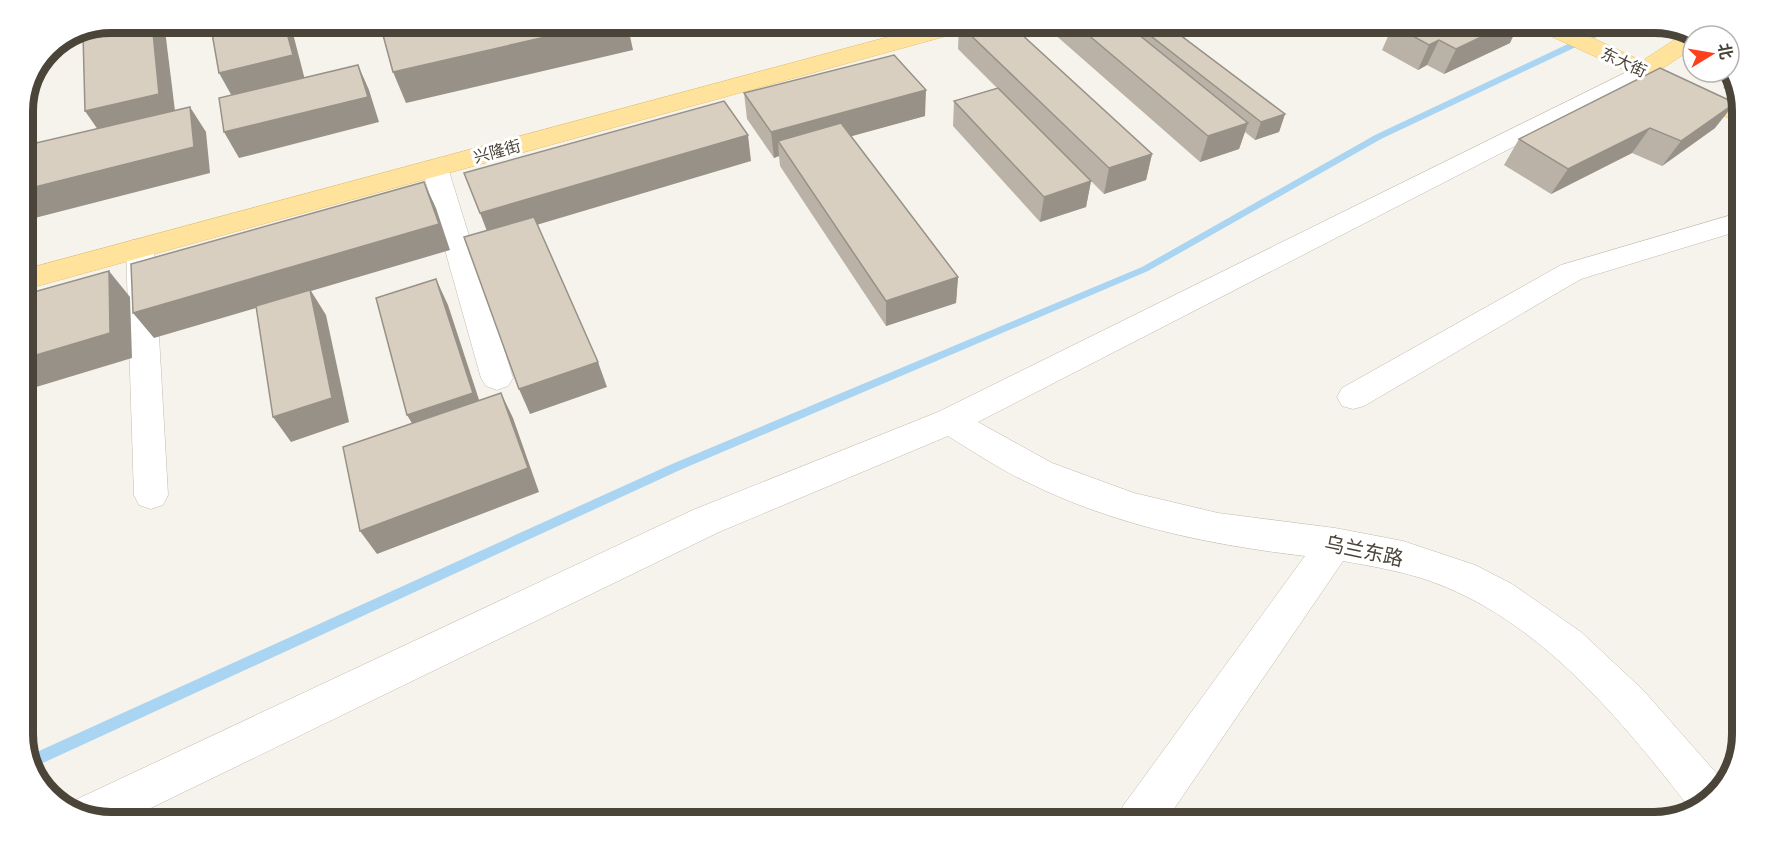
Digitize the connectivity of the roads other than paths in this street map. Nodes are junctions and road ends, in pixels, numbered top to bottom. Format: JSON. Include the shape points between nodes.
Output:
{"nodes":[{"id":1,"x":872,"y":33,"type":"edge"},
{"id":2,"x":931,"y":33,"type":"edge"},
{"id":3,"x":1562,"y":33,"type":"edge"},
{"id":4,"x":1681,"y":47,"type":"edge"},
{"id":5,"x":1643,"y":71,"type":"junction"},
{"id":6,"x":1732,"y":112,"type":"edge"},
{"id":7,"x":435,"y":168,"type":"junction"},
{"id":8,"x":1732,"y":224,"type":"edge"},
{"id":9,"x":140,"y":248,"type":"junction"},
{"id":10,"x":33,"y":255,"type":"edge"},
{"id":11,"x":33,"y":277,"type":"edge"},
{"id":12,"x":497,"y":378,"type":"dead end"},
{"id":13,"x":1353,"y":397,"type":"dead end"},
{"id":14,"x":950,"y":421,"type":"junction"},
{"id":15,"x":151,"y":495,"type":"dead end"},
{"id":16,"x":1335,"y":543,"type":"junction"},
{"id":17,"x":1705,"y":793,"type":"edge"},
{"id":18,"x":99,"y":811,"type":"edge"},
{"id":19,"x":1146,"y":812,"type":"edge"}],
"edges":[{"from":1,"to":10,"type":"main road","name":"兴隆街"},
{"from":2,"to":7,"type":"main road","name":"兴隆街"},
{"from":3,"to":5,"type":"main road","name":"东大街"},
{"from":4,"to":5,"type":"main road"},
{"from":5,"to":6,"type":"main road","name":"东大街"},
{"from":5,"to":14,"type":"street"},
{"from":7,"to":9,"type":"main road","name":"兴隆街"},
{"from":7,"to":12,"type":"street"},
{"from":8,"to":13,"type":"street","via":[[1571,272]]},
{"from":9,"to":11,"type":"main road","name":"兴隆街"},
{"from":9,"to":15,"type":"street"},
{"from":14,"to":16,"type":"street","name":"乌兰东路","via":[[1051,479],[1114,501],[1219,528]]},
{"from":14,"to":18,"type":"street","via":[[706,521]]},
{"from":16,"to":17,"type":"street","name":"乌兰东路","via":[[1462,576],[1512,604],[1577,652],[1674,753]]},
{"from":16,"to":19,"type":"street"}]}
